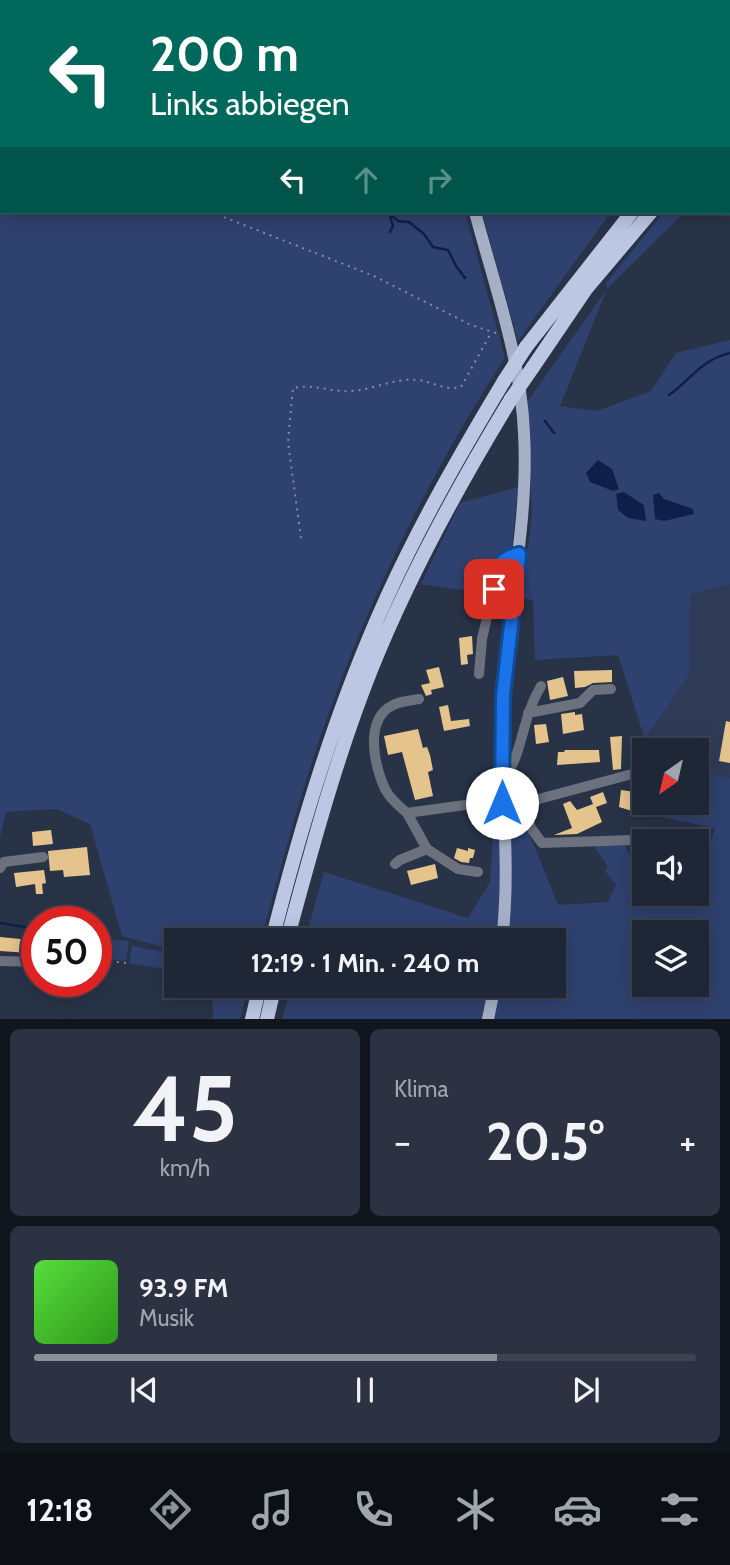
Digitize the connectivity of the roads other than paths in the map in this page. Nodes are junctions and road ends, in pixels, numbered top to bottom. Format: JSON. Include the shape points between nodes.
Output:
{"nodes":[{"id":1,"x":476,"y":214,"type":"edge"},
{"id":2,"x":630,"y":214,"type":"edge"},
{"id":3,"x":649,"y":214,"type":"edge"},
{"id":4,"x":519,"y":554,"type":"junction"},
{"id":5,"x":479,"y":674,"type":"dead end"},
{"id":6,"x":541,"y":686,"type":"dead end"},
{"id":7,"x":611,"y":690,"type":"dead end"},
{"id":8,"x":419,"y":699,"type":"dead end"},
{"id":9,"x":528,"y":713,"type":"junction"},
{"id":10,"x":632,"y":774,"type":"dead end"},
{"id":11,"x":503,"y":782,"type":"junction"},
{"id":12,"x":502,"y":803,"type":"junction"},
{"id":13,"x":524,"y":803,"type":"junction"},
{"id":14,"x":407,"y":813,"type":"junction"},
{"id":15,"x":632,"y":840,"type":"edge"},
{"id":16,"x":426,"y":849,"type":"junction"},
{"id":17,"x":43,"y":857,"type":"dead end"},
{"id":18,"x":395,"y":864,"type":"dead end"},
{"id":19,"x":0,"y":868,"type":"edge"},
{"id":20,"x":478,"y":872,"type":"dead end"},
{"id":21,"x":275,"y":928,"type":"edge"},
{"id":22,"x":291,"y":928,"type":"edge"},
{"id":23,"x":502,"y":928,"type":"edge"},
{"id":24,"x":0,"y":961,"type":"edge"},
{"id":25,"x":21,"y":962,"type":"edge"},
{"id":26,"x":257,"y":998,"type":"edge"},
{"id":27,"x":272,"y":998,"type":"edge"},
{"id":28,"x":492,"y":998,"type":"edge"},
{"id":29,"x":252,"y":1019,"type":"edge"},
{"id":30,"x":267,"y":1019,"type":"edge"},
{"id":31,"x":488,"y":1019,"type":"edge"}],
"edges":[{"from":1,"to":4,"type":"main road","via":[[508,331],[522,404],[525,467]]},
{"from":2,"to":21,"type":"highway","bridge":true,"via":[[526,347],[420,528],[328,743]]},
{"from":3,"to":22,"type":"highway","bridge":true,"via":[[586,289],[511,399],[432,535],[371,670],[317,828]]},
{"from":4,"to":5,"type":"street","via":[[506,556],[499,565]]},
{"from":4,"to":11,"type":"main road","via":[[503,696]]},
{"from":6,"to":9,"type":"street"},
{"from":7,"to":9,"type":"street","via":[[593,690],[580,703]]},
{"from":8,"to":14,"type":"street","via":[[386,709],[374,737],[385,789]]},
{"from":9,"to":11,"type":"street","via":[[516,764]]},
{"from":10,"to":13,"type":"street"},
{"from":11,"to":12,"type":"main road"},
{"from":12,"to":13,"type":"street"},
{"from":12,"to":14,"type":"street"},
{"from":12,"to":23,"type":"main road"},
{"from":13,"to":15,"type":"street","via":[[531,828],[542,843]]},
{"from":14,"to":16,"type":"street"},
{"from":16,"to":18,"type":"street"},
{"from":16,"to":20,"type":"street","via":[[458,869]]},
{"from":17,"to":19,"type":"street","via":[[5,862]]},
{"from":24,"to":25,"type":"street"},
{"from":26,"to":29,"type":"highway"},
{"from":27,"to":30,"type":"highway"},
{"from":28,"to":31,"type":"main road"}]}
